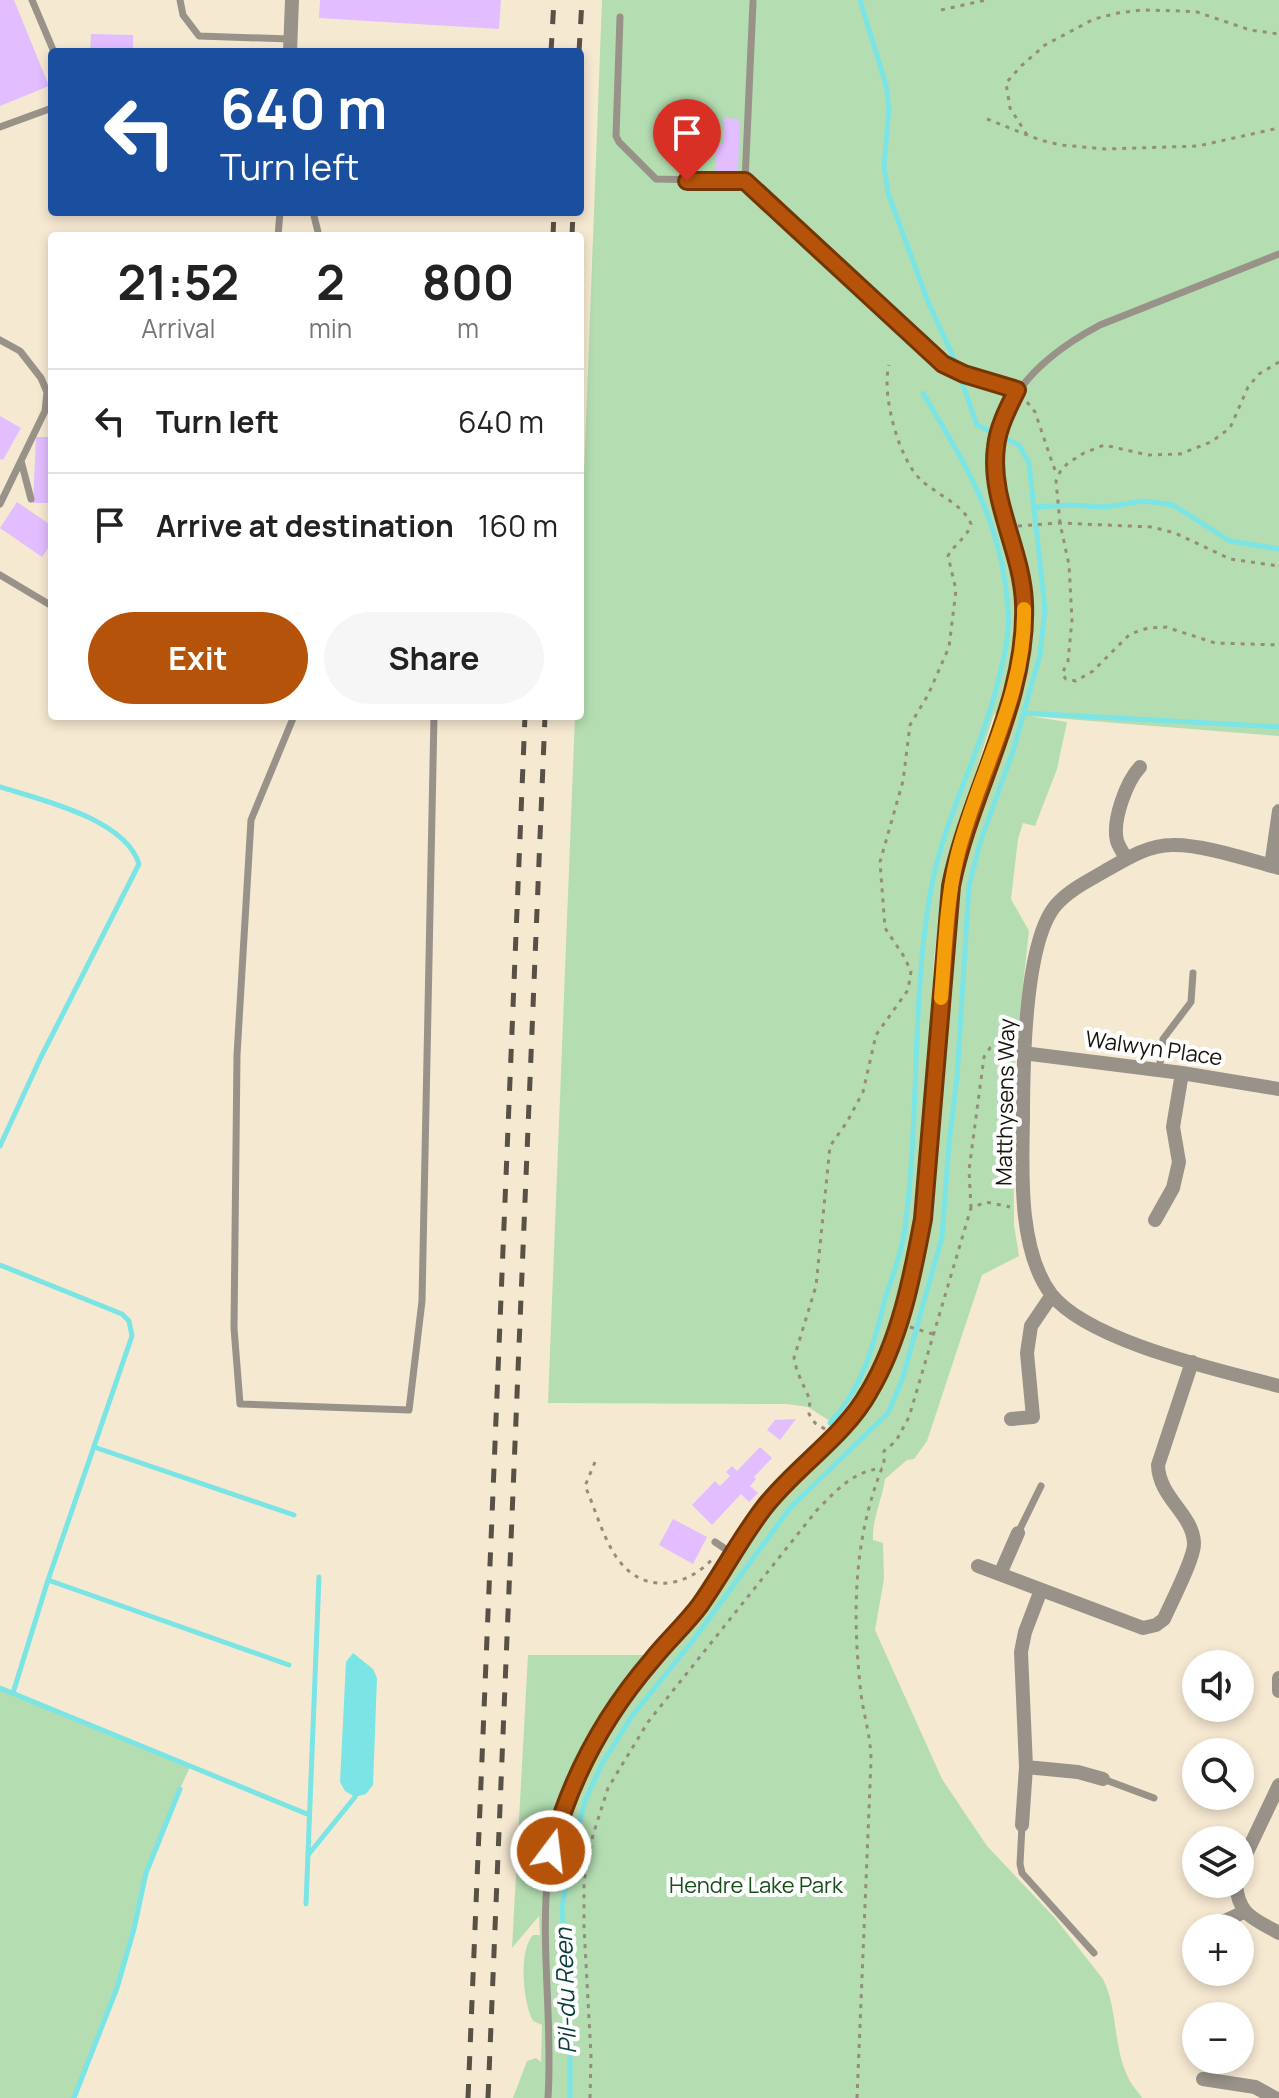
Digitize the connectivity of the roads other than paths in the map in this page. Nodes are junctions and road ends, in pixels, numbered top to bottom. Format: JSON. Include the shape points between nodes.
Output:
{"nodes":[{"id":1,"x":32,"y":0,"type":"edge"},
{"id":2,"x":180,"y":0,"type":"edge"},
{"id":3,"x":292,"y":0,"type":"edge"},
{"id":4,"x":753,"y":2,"type":"dead end"},
{"id":5,"x":620,"y":17,"type":"dead end"},
{"id":6,"x":290,"y":46,"type":"edge"},
{"id":7,"x":52,"y":48,"type":"edge"},
{"id":8,"x":48,"y":109,"type":"edge"},
{"id":9,"x":0,"y":127,"type":"edge"},
{"id":10,"x":745,"y":181,"type":"junction"},
{"id":11,"x":1279,"y":254,"type":"edge"},
{"id":12,"x":0,"y":340,"type":"edge"},
{"id":13,"x":1017,"y":390,"type":"junction"},
{"id":14,"x":21,"y":461,"type":"junction"},
{"id":15,"x":31,"y":499,"type":"dead end"},
{"id":16,"x":0,"y":504,"type":"edge"},
{"id":17,"x":0,"y":575,"type":"edge"},
{"id":18,"x":48,"y":604,"type":"edge"},
{"id":19,"x":292,"y":720,"type":"edge"},
{"id":20,"x":434,"y":720,"type":"edge"},
{"id":21,"x":1140,"y":767,"type":"dead end"},
{"id":22,"x":1279,"y":811,"type":"edge"},
{"id":23,"x":1126,"y":858,"type":"junction"},
{"id":24,"x":1275,"y":867,"type":"edge"},
{"id":25,"x":1193,"y":973,"type":"dead end"},
{"id":26,"x":1024,"y":1048,"type":"junction"},
{"id":27,"x":1159,"y":1071,"type":"junction"},
{"id":28,"x":1182,"y":1073,"type":"junction"},
{"id":29,"x":1279,"y":1089,"type":"edge"},
{"id":30,"x":1166,"y":1202,"type":"junction"},
{"id":31,"x":1181,"y":1209,"type":"dead end"},
{"id":32,"x":1155,"y":1220,"type":"dead end"},
{"id":33,"x":1052,"y":1295,"type":"junction"},
{"id":34,"x":1192,"y":1362,"type":"junction"},
{"id":35,"x":1279,"y":1386,"type":"edge"},
{"id":36,"x":1011,"y":1419,"type":"dead end"},
{"id":37,"x":1041,"y":1486,"type":"dead end"},
{"id":38,"x":1018,"y":1533,"type":"joint"},
{"id":39,"x":719,"y":1545,"type":"road end"},
{"id":40,"x":733,"y":1554,"type":"junction"},
{"id":41,"x":978,"y":1566,"type":"dead end"},
{"id":42,"x":1000,"y":1574,"type":"junction"},
{"id":43,"x":1041,"y":1590,"type":"junction"},
{"id":44,"x":1279,"y":1678,"type":"edge"},
{"id":45,"x":1279,"y":1691,"type":"edge"},
{"id":46,"x":1026,"y":1767,"type":"junction"},
{"id":47,"x":1103,"y":1779,"type":"joint"},
{"id":48,"x":1279,"y":1785,"type":"edge"},
{"id":49,"x":1154,"y":1798,"type":"dead end"},
{"id":50,"x":1022,"y":1825,"type":"joint"},
{"id":51,"x":1254,"y":1838,"type":"edge"},
{"id":52,"x":1238,"y":1898,"type":"edge"},
{"id":53,"x":1244,"y":1912,"type":"junction"},
{"id":54,"x":1240,"y":1914,"type":"edge"},
{"id":55,"x":1279,"y":1933,"type":"edge"},
{"id":56,"x":1094,"y":1953,"type":"dead end"},
{"id":57,"x":1203,"y":2079,"type":"dead end"},
{"id":58,"x":548,"y":2098,"type":"edge"},
{"id":59,"x":1275,"y":2098,"type":"edge"}],
"edges":[{"from":1,"to":7,"type":"lane"},
{"from":2,"to":6,"type":"lane","via":[[183,15],[199,36]]},
{"from":3,"to":6,"type":"street"},
{"from":4,"to":10,"type":"lane"},
{"from":5,"to":10,"type":"lane","via":[[615,126],[619,142],[656,179]]},
{"from":8,"to":9,"type":"lane"},
{"from":10,"to":13,"type":"lane","via":[[943,364]]},
{"from":11,"to":13,"type":"lane","via":[[1100,325],[1052,355]]},
{"from":12,"to":14,"type":"lane","via":[[20,351],[47,392],[45,411]]},
{"from":13,"to":40,"type":"lane","via":[[996,446],[999,492],[1020,572],[1025,628],[998,737],[951,886],[932,1136],[914,1264],[877,1379],[849,1421],[763,1508]]},
{"from":14,"to":15,"type":"lane"},
{"from":14,"to":16,"type":"lane"},
{"from":17,"to":18,"type":"lane"},
{"from":19,"to":20,"type":"lane","via":[[251,820],[237,1055],[234,1328],[240,1404],[409,1410],[422,1301]]},
{"from":21,"to":23,"type":"street","via":[[1123,795],[1116,839]]},
{"from":22,"to":24,"type":"street"},
{"from":23,"to":24,"type":"street","name":"Matthysens Way","via":[[1172,844]]},
{"from":23,"to":26,"type":"street","name":"Matthysens Way","via":[[1066,894],[1047,918],[1036,951]]},
{"from":25,"to":27,"type":"lane","via":[[1191,1002],[1163,1039]]},
{"from":26,"to":27,"type":"street","name":"Walwyn Place"},
{"from":26,"to":33,"type":"street","name":"Matthysens Way","via":[[1027,1242]]},
{"from":27,"to":28,"type":"street","name":"Walwyn Place"},
{"from":28,"to":29,"type":"street","name":"Walwyn Place"},
{"from":28,"to":30,"type":"street","via":[[1173,1127],[1179,1162]]},
{"from":30,"to":31,"type":"street"},
{"from":30,"to":32,"type":"street"},
{"from":33,"to":34,"type":"street","name":"Matthysens Way","via":[[1101,1331]]},
{"from":33,"to":36,"type":"street","via":[[1031,1326],[1027,1353],[1033,1417]]},
{"from":34,"to":35,"type":"street","name":"Matthysens Way"},
{"from":34,"to":43,"type":"street","via":[[1158,1465],[1158,1481],[1192,1530],[1195,1546],[1164,1619],[1143,1628]]},
{"from":37,"to":38,"type":"lane"},
{"from":38,"to":42,"type":"street"},
{"from":39,"to":40,"type":"lane"},
{"from":40,"to":58,"type":"lane","via":[[588,1749],[561,1811],[547,1884]]},
{"from":41,"to":42,"type":"street"},
{"from":42,"to":43,"type":"street"},
{"from":43,"to":46,"type":"street","via":[[1021,1652]]},
{"from":44,"to":45,"type":"street"},
{"from":46,"to":47,"type":"street"},
{"from":46,"to":50,"type":"street"},
{"from":47,"to":49,"type":"lane"},
{"from":48,"to":51,"type":"street"},
{"from":50,"to":56,"type":"lane","via":[[1022,1873]]},
{"from":52,"to":53,"type":"street"},
{"from":53,"to":54,"type":"street"},
{"from":53,"to":55,"type":"street"},
{"from":57,"to":59,"type":"street","via":[[1255,2087]]}]}
